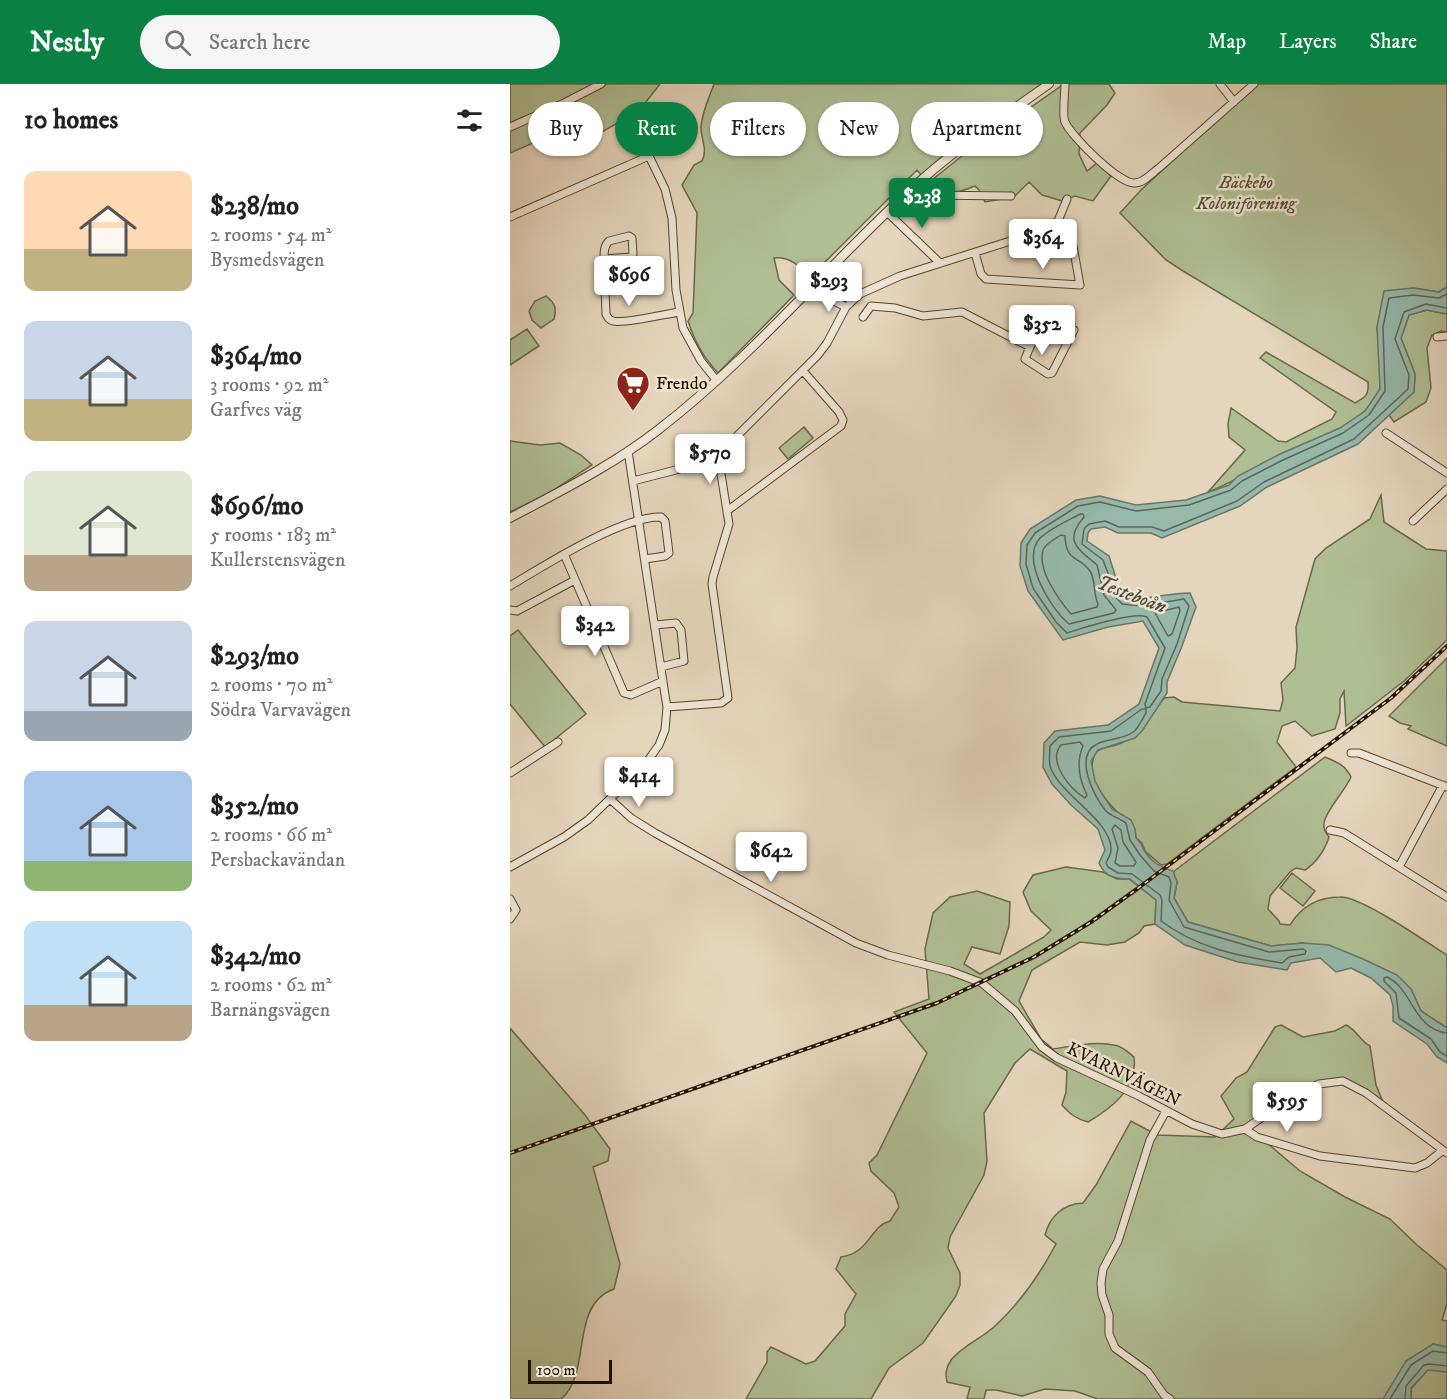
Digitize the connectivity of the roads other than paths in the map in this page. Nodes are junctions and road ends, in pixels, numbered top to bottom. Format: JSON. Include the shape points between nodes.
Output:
{"nodes":[{"id":1,"x":602,"y":84,"type":"edge"},
{"id":2,"x":1049,"y":84,"type":"edge"},
{"id":3,"x":1065,"y":84,"type":"edge"},
{"id":4,"x":1220,"y":84,"type":"edge"},
{"id":5,"x":1254,"y":84,"type":"edge"},
{"id":6,"x":1234,"y":102,"type":"junction"},
{"id":7,"x":510,"y":127,"type":"edge"},
{"id":8,"x":908,"y":192,"type":"junction"},
{"id":9,"x":1011,"y":196,"type":"dead end"},
{"id":10,"x":1067,"y":199,"type":"dead end"},
{"id":11,"x":887,"y":212,"type":"junction"},
{"id":12,"x":510,"y":217,"type":"edge"},
{"id":13,"x":1058,"y":221,"type":"junction"},
{"id":14,"x":975,"y":253,"type":"junction"},
{"id":15,"x":604,"y":259,"type":"junction"},
{"id":16,"x":940,"y":263,"type":"junction"},
{"id":17,"x":815,"y":286,"type":"junction"},
{"id":18,"x":846,"y":308,"type":"junction"},
{"id":19,"x":679,"y":312,"type":"junction"},
{"id":20,"x":863,"y":317,"type":"dead end"},
{"id":21,"x":1060,"y":320,"type":"dead end"},
{"id":22,"x":1074,"y":330,"type":"dead end"},
{"id":23,"x":1447,"y":336,"type":"edge"},
{"id":24,"x":1437,"y":337,"type":"dead end"},
{"id":25,"x":1030,"y":347,"type":"junction"},
{"id":26,"x":803,"y":371,"type":"junction"},
{"id":27,"x":717,"y":381,"type":"junction"},
{"id":28,"x":1386,"y":433,"type":"dead end"},
{"id":29,"x":628,"y":452,"type":"junction"},
{"id":30,"x":718,"y":455,"type":"junction"},
{"id":31,"x":1447,"y":473,"type":"edge"},
{"id":32,"x":633,"y":481,"type":"junction"},
{"id":33,"x":1447,"y":489,"type":"edge"},
{"id":34,"x":727,"y":511,"type":"junction"},
{"id":35,"x":510,"y":518,"type":"edge"},
{"id":36,"x":639,"y":520,"type":"junction"},
{"id":37,"x":1413,"y":520,"type":"dead end"},
{"id":38,"x":564,"y":554,"type":"junction"},
{"id":39,"x":645,"y":560,"type":"junction"},
{"id":40,"x":575,"y":580,"type":"junction"},
{"id":41,"x":510,"y":586,"type":"edge"},
{"id":42,"x":510,"y":610,"type":"edge"},
{"id":43,"x":655,"y":625,"type":"junction"},
{"id":44,"x":661,"y":667,"type":"junction"},
{"id":45,"x":663,"y":681,"type":"junction"},
{"id":46,"x":667,"y":707,"type":"junction"},
{"id":47,"x":558,"y":742,"type":"dead end"},
{"id":48,"x":1352,"y":753,"type":"dead end"},
{"id":49,"x":510,"y":773,"type":"edge"},
{"id":50,"x":1445,"y":786,"type":"edge"},
{"id":51,"x":610,"y":799,"type":"junction"},
{"id":52,"x":1330,"y":830,"type":"dead end"},
{"id":53,"x":510,"y":858,"type":"edge"},
{"id":54,"x":512,"y":866,"type":"edge"},
{"id":55,"x":1400,"y":867,"type":"junction"},
{"id":56,"x":1447,"y":897,"type":"edge"},
{"id":57,"x":510,"y":899,"type":"edge"},
{"id":58,"x":510,"y":919,"type":"edge"},
{"id":59,"x":1166,"y":1111,"type":"junction"},
{"id":60,"x":1245,"y":1129,"type":"junction"},
{"id":61,"x":1444,"y":1152,"type":"edge"},
{"id":62,"x":1170,"y":1399,"type":"edge"}],
"edges":[{"from":1,"to":7,"type":"street"},
{"from":2,"to":8,"type":"street","via":[[949,155]]},
{"from":3,"to":6,"type":"street","via":[[1064,121],[1098,159],[1135,183],[1159,168]]},
{"from":4,"to":6,"type":"street"},
{"from":5,"to":6,"type":"street"},
{"from":8,"to":9,"type":"street"},
{"from":8,"to":11,"type":"street"},
{"from":10,"to":13,"type":"street"},
{"from":11,"to":16,"type":"street"},
{"from":11,"to":17,"type":"street"},
{"from":12,"to":19,"type":"street","via":[[647,156],[668,199],[675,233]]},
{"from":13,"to":14,"type":"street","via":[[1036,234]]},
{"from":13,"to":14,"type":"street","via":[[1073,246],[1081,288],[986,279]]},
{"from":14,"to":16,"type":"street"},
{"from":15,"to":15,"type":"street","via":[[609,241],[632,238],[632,257]]},
{"from":15,"to":19,"type":"street","via":[[606,314],[611,321]]},
{"from":16,"to":18,"type":"street","via":[[888,280],[856,296]]},
{"from":17,"to":18,"type":"street"},
{"from":17,"to":27,"type":"street"},
{"from":18,"to":26,"type":"street","via":[[823,349]]},
{"from":19,"to":27,"type":"street","via":[[693,349]]},
{"from":20,"to":25,"type":"street","via":[[871,306],[923,316],[962,312]]},
{"from":21,"to":25,"type":"street","via":[[1043,324]]},
{"from":22,"to":25,"type":"street","via":[[1052,373],[1025,359]]},
{"from":23,"to":24,"type":"street"},
{"from":26,"to":30,"type":"street"},
{"from":26,"to":34,"type":"street","via":[[842,416],[841,426]]},
{"from":27,"to":29,"type":"street"},
{"from":28,"to":31,"type":"street"},
{"from":29,"to":32,"type":"street"},
{"from":29,"to":35,"type":"street"},
{"from":30,"to":32,"type":"street","via":[[707,462]]},
{"from":30,"to":34,"type":"street"},
{"from":32,"to":36,"type":"street"},
{"from":33,"to":37,"type":"street"},
{"from":34,"to":46,"type":"street","via":[[729,524],[712,584],[728,698],[721,703]]},
{"from":36,"to":38,"type":"street"},
{"from":36,"to":39,"type":"street"},
{"from":36,"to":39,"type":"street","via":[[660,517],[666,524],[668,554]]},
{"from":38,"to":40,"type":"street"},
{"from":38,"to":41,"type":"street"},
{"from":39,"to":43,"type":"street"},
{"from":40,"to":42,"type":"street","via":[[517,611]]},
{"from":40,"to":45,"type":"street","via":[[624,693],[631,695]]},
{"from":43,"to":44,"type":"street"},
{"from":43,"to":44,"type":"street","via":[[676,623],[681,630],[684,661]]},
{"from":44,"to":45,"type":"street"},
{"from":45,"to":46,"type":"street"},
{"from":46,"to":51,"type":"street","via":[[659,745],[644,766]]},
{"from":47,"to":49,"type":"street"},
{"from":48,"to":50,"type":"street"},
{"from":50,"to":55,"type":"street"},
{"from":51,"to":54,"type":"street","via":[[564,837]]},
{"from":51,"to":59,"type":"street","name":"KVARNVÄGEN","via":[[631,818],[675,845],[856,943],[982,983],[1016,1011],[1042,1047],[1057,1058]]},
{"from":52,"to":55,"type":"street","via":[[1344,833]]},
{"from":53,"to":54,"type":"street"},
{"from":55,"to":56,"type":"street"},
{"from":57,"to":58,"type":"street","via":[[516,910]]},
{"from":59,"to":60,"type":"street","name":"KVARNVÄGEN","via":[[1222,1134]]},
{"from":59,"to":62,"type":"street","via":[[1150,1140],[1101,1283],[1109,1334],[1115,1347],[1148,1372]]},
{"from":60,"to":61,"type":"street","via":[[1257,1137],[1320,1156],[1415,1168]]},
{"from":60,"to":61,"type":"street","name":"KVARNVÄGEN","via":[[1319,1084],[1343,1081],[1366,1093]]}]}
